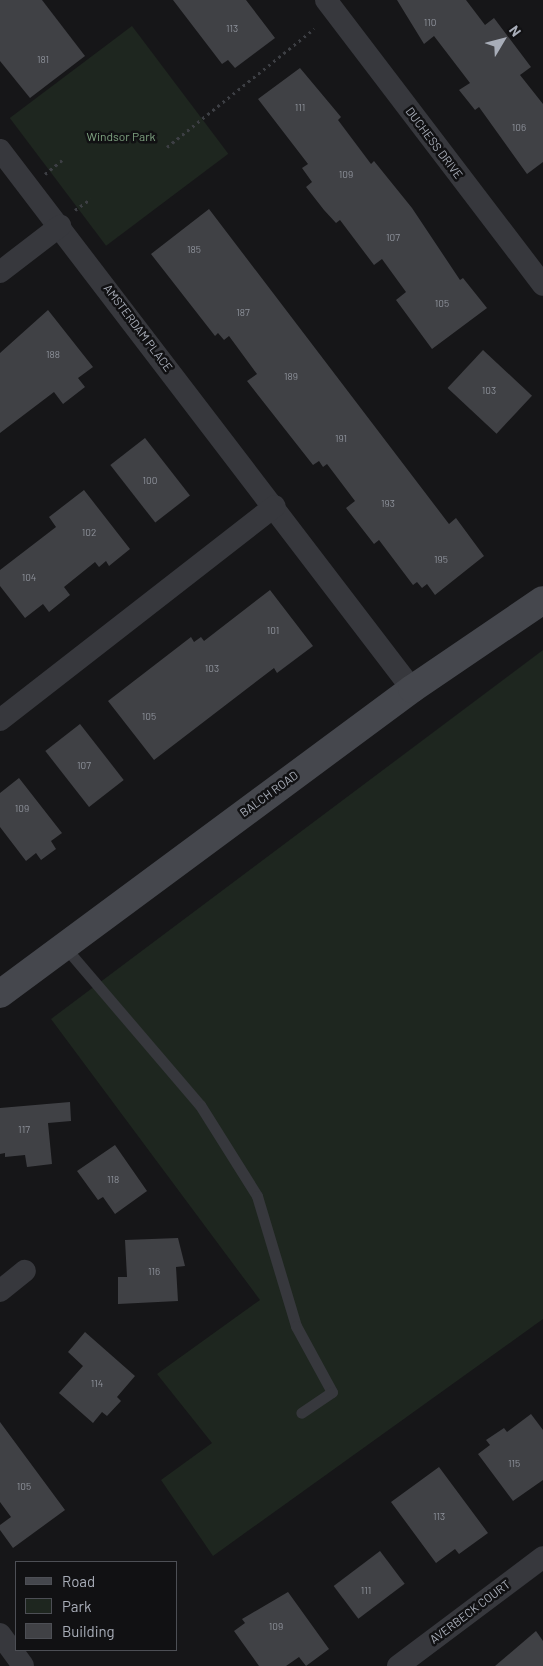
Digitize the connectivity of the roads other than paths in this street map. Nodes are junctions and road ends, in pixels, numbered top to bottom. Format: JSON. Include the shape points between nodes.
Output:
{"nodes":[{"id":1,"x":326,"y":0,"type":"edge"},
{"id":2,"x":0,"y":150,"type":"edge"},
{"id":3,"x":66,"y":219,"type":"junction"},
{"id":4,"x":0,"y":272,"type":"edge"},
{"id":5,"x":543,"y":285,"type":"edge"},
{"id":6,"x":275,"y":506,"type":"junction"},
{"id":7,"x":543,"y":600,"type":"edge"},
{"id":8,"x":412,"y":689,"type":"junction"},
{"id":9,"x":0,"y":720,"type":"edge"},
{"id":10,"x":64,"y":946,"type":"junction"},
{"id":11,"x":0,"y":994,"type":"edge"},
{"id":12,"x":25,"y":1271,"type":"dead end"},
{"id":13,"x":0,"y":1290,"type":"edge"},
{"id":14,"x":300,"y":1413,"type":"dead end"},
{"id":15,"x":543,"y":1557,"type":"edge"},
{"id":16,"x":0,"y":1634,"type":"edge"},
{"id":17,"x":24,"y":1666,"type":"edge"},
{"id":18,"x":398,"y":1666,"type":"edge"}],
"edges":[{"from":1,"to":5,"type":"street","name":"DUCHESS DRIVE"},
{"from":2,"to":3,"type":"street","name":"AMSTERDAM PLACE"},
{"from":3,"to":4,"type":"street"},
{"from":3,"to":6,"type":"street","name":"AMSTERDAM PLACE"},
{"from":6,"to":8,"type":"street","name":"AMSTERDAM PLACE"},
{"from":6,"to":9,"type":"street"},
{"from":7,"to":8,"type":"street","name":"BALCH ROAD"},
{"from":8,"to":10,"type":"street","name":"BALCH ROAD"},
{"from":10,"to":11,"type":"street","name":"BALCH ROAD"},
{"from":10,"to":14,"type":"lane","via":[[200,1105],[257,1196],[296,1326],[332,1392]]},
{"from":12,"to":13,"type":"street"},
{"from":15,"to":18,"type":"street","name":"AVERBECK COURT"},
{"from":16,"to":17,"type":"street"}]}
